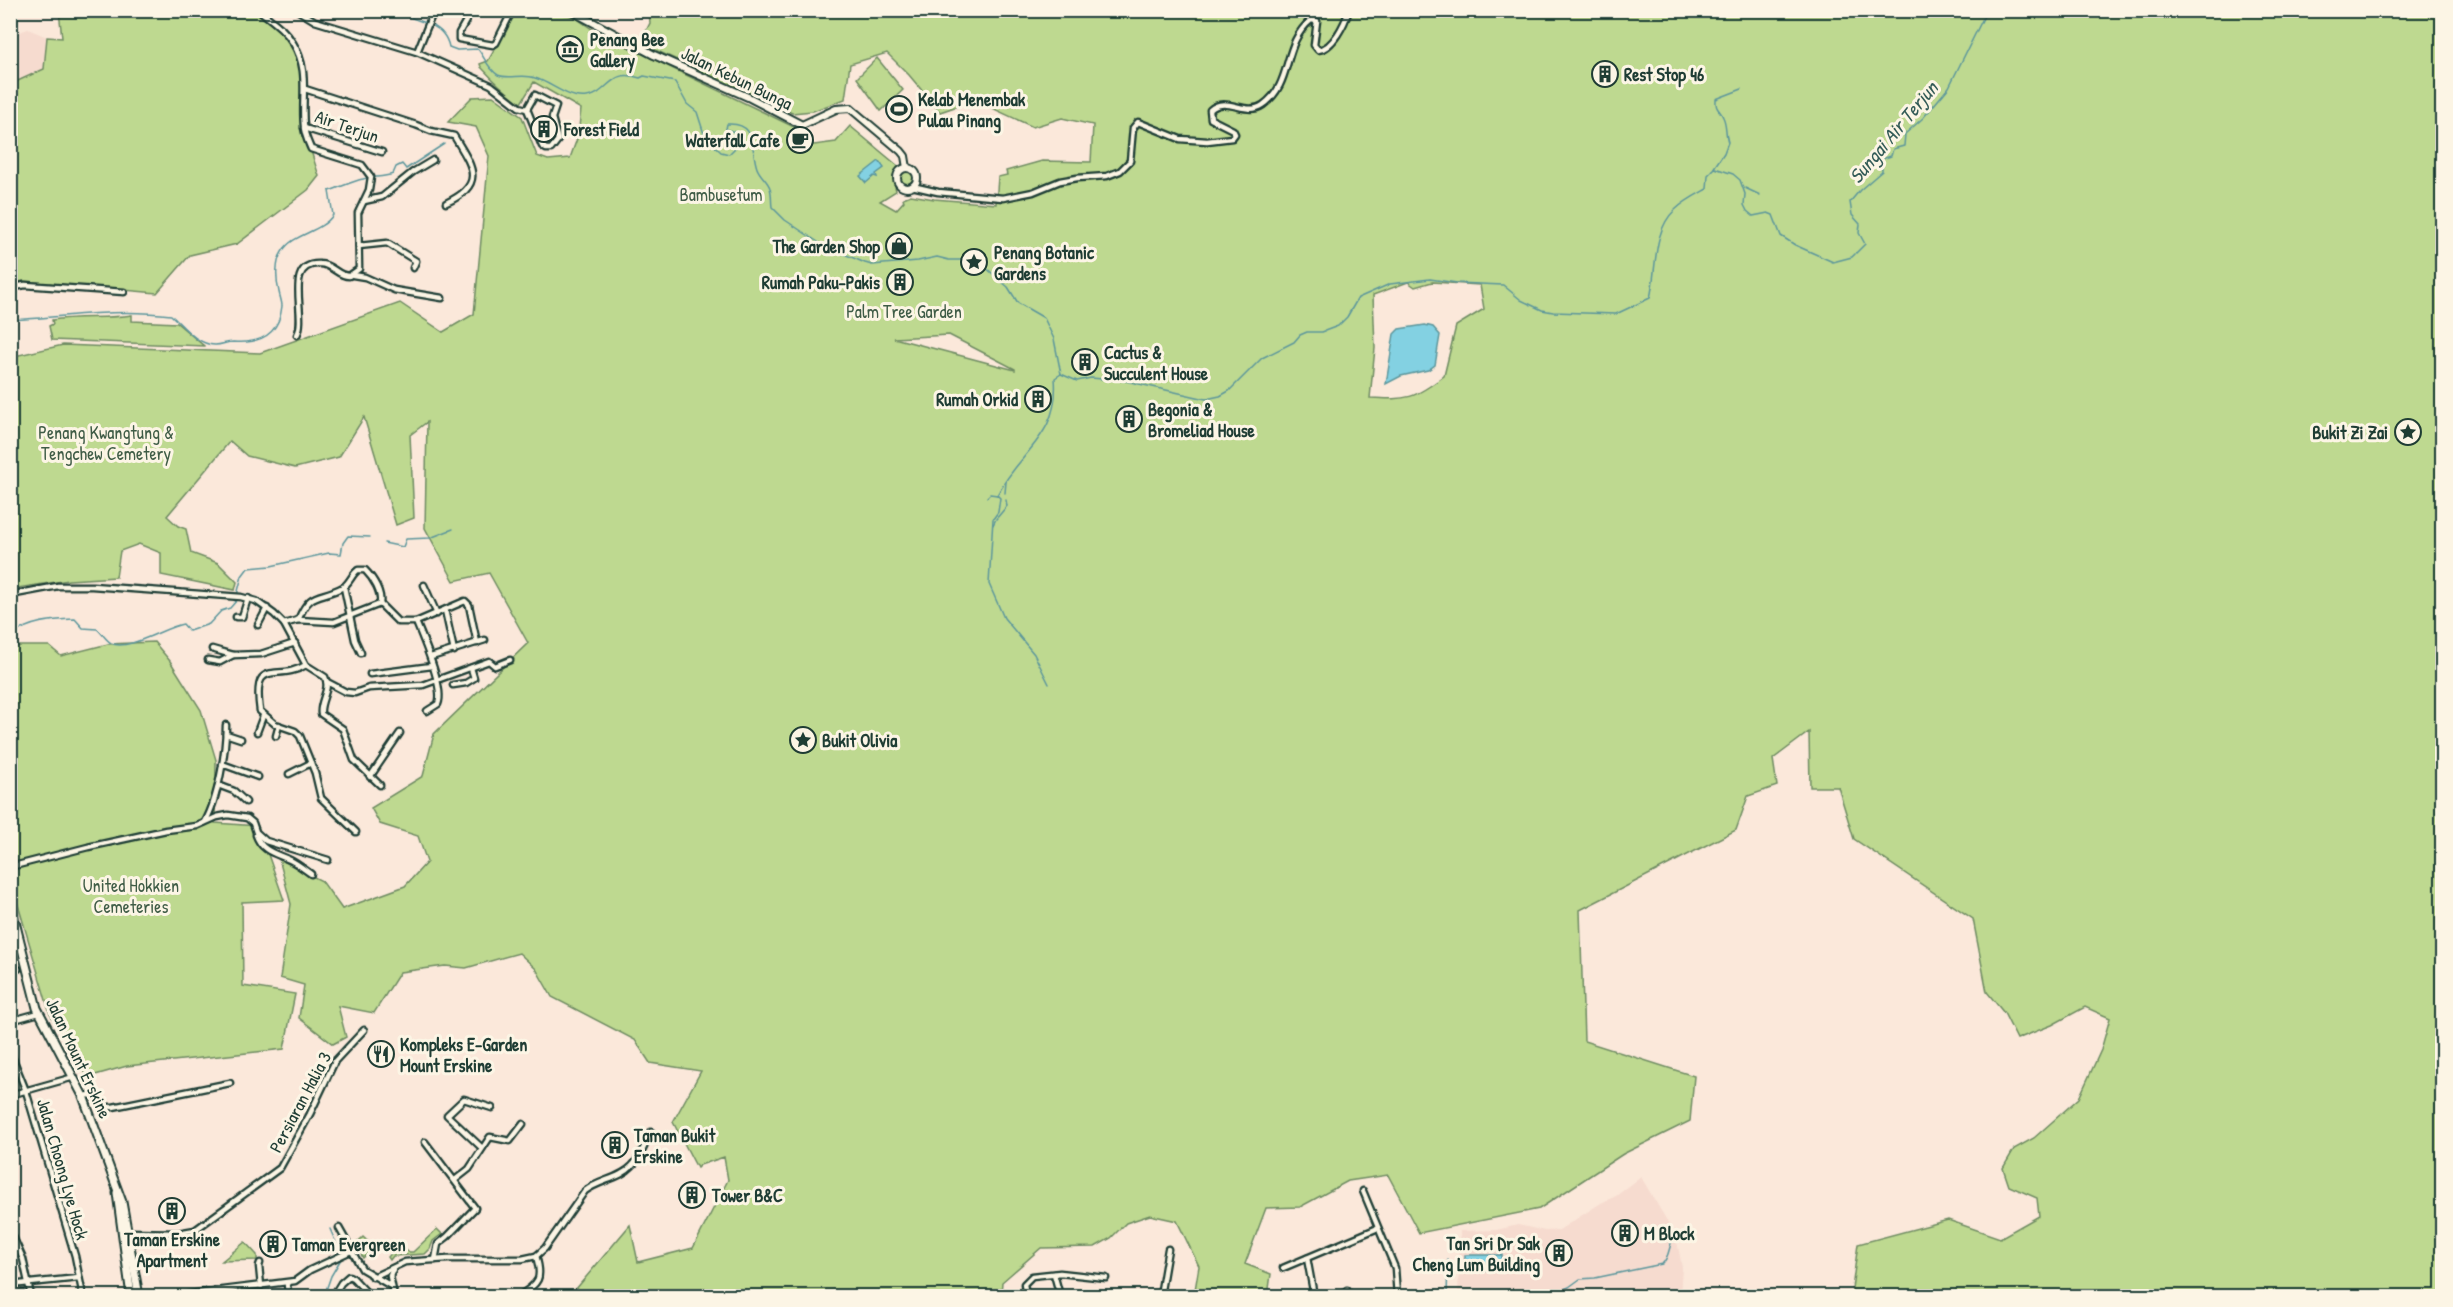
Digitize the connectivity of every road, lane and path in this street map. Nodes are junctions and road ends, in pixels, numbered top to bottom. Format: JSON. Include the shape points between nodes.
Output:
{"nodes":[{"id":1,"x":259,"y":10,"type":"edge"},
{"id":2,"x":297,"y":10,"type":"edge"},
{"id":3,"x":434,"y":10,"type":"edge"},
{"id":4,"x":472,"y":10,"type":"edge"},
{"id":5,"x":570,"y":10,"type":"edge"},
{"id":6,"x":1349,"y":10,"type":"edge"},
{"id":7,"x":512,"y":11,"type":"edge"},
{"id":8,"x":417,"y":52,"type":"junction"},
{"id":9,"x":305,"y":89,"type":"junction"},
{"id":10,"x":527,"y":110,"type":"junction"},
{"id":11,"x":304,"y":128,"type":"junction"},
{"id":12,"x":382,"y":152,"type":"dead end"},
{"id":13,"x":433,"y":160,"type":"dead end"},
{"id":14,"x":907,"y":168,"type":"junction"},
{"id":15,"x":912,"y":186,"type":"junction"},
{"id":16,"x":364,"y":201,"type":"junction"},
{"id":17,"x":446,"y":203,"type":"dead end"},
{"id":18,"x":359,"y":246,"type":"junction"},
{"id":19,"x":413,"y":268,"type":"dead end"},
{"id":20,"x":359,"y":269,"type":"junction"},
{"id":21,"x":353,"y":275,"type":"junction"},
{"id":22,"x":364,"y":277,"type":"junction"},
{"id":23,"x":10,"y":288,"type":"edge"},
{"id":24,"x":124,"y":292,"type":"dead end"},
{"id":25,"x":442,"y":298,"type":"dead end"},
{"id":26,"x":297,"y":335,"type":"dead end"},
{"id":27,"x":424,"y":585,"type":"dead end"},
{"id":28,"x":344,"y":587,"type":"junction"},
{"id":29,"x":10,"y":595,"type":"edge"},
{"id":30,"x":248,"y":598,"type":"junction"},
{"id":31,"x":380,"y":604,"type":"junction"},
{"id":32,"x":267,"y":608,"type":"junction"},
{"id":33,"x":445,"y":610,"type":"junction"},
{"id":34,"x":436,"y":614,"type":"junction"},
{"id":35,"x":236,"y":617,"type":"dead end"},
{"id":36,"x":350,"y":617,"type":"junction"},
{"id":37,"x":298,"y":620,"type":"junction"},
{"id":38,"x":416,"y":622,"type":"junction"},
{"id":39,"x":284,"y":624,"type":"junction"},
{"id":40,"x":258,"y":625,"type":"dead end"},
{"id":41,"x":484,"y":640,"type":"dead end"},
{"id":42,"x":295,"y":643,"type":"junction"},
{"id":43,"x":477,"y":643,"type":"junction"},
{"id":44,"x":212,"y":649,"type":"dead end"},
{"id":45,"x":454,"y":651,"type":"junction"},
{"id":46,"x":361,"y":653,"type":"dead end"},
{"id":47,"x":233,"y":655,"type":"junction"},
{"id":48,"x":431,"y":657,"type":"junction"},
{"id":49,"x":208,"y":660,"type":"dead end"},
{"id":50,"x":510,"y":660,"type":"dead end"},
{"id":51,"x":306,"y":665,"type":"junction"},
{"id":52,"x":432,"y":666,"type":"junction"},
{"id":53,"x":471,"y":668,"type":"junction"},
{"id":54,"x":370,"y":674,"type":"dead end"},
{"id":55,"x":436,"y":680,"type":"junction"},
{"id":56,"x":327,"y":682,"type":"junction"},
{"id":57,"x":453,"y":685,"type":"dead end"},
{"id":58,"x":427,"y":711,"type":"dead end"},
{"id":59,"x":264,"y":716,"type":"junction"},
{"id":60,"x":226,"y":725,"type":"dead end"},
{"id":61,"x":279,"y":725,"type":"junction"},
{"id":62,"x":257,"y":732,"type":"dead end"},
{"id":63,"x":400,"y":733,"type":"dead end"},
{"id":64,"x":226,"y":735,"type":"junction"},
{"id":65,"x":276,"y":736,"type":"dead end"},
{"id":66,"x":241,"y":739,"type":"dead end"},
{"id":67,"x":311,"y":763,"type":"junction"},
{"id":68,"x":222,"y":764,"type":"junction"},
{"id":69,"x":289,"y":774,"type":"dead end"},
{"id":70,"x":258,"y":777,"type":"dead end"},
{"id":71,"x":370,"y":777,"type":"junction"},
{"id":72,"x":218,"y":785,"type":"junction"},
{"id":73,"x":380,"y":785,"type":"dead end"},
{"id":74,"x":246,"y":801,"type":"dead end"},
{"id":75,"x":203,"y":824,"type":"junction"},
{"id":76,"x":256,"y":832,"type":"junction"},
{"id":77,"x":356,"y":832,"type":"dead end"},
{"id":78,"x":328,"y":860,"type":"dead end"},
{"id":79,"x":10,"y":867,"type":"edge"},
{"id":80,"x":312,"y":874,"type":"dead end"},
{"id":81,"x":10,"y":902,"type":"edge"},
{"id":82,"x":18,"y":969,"type":"dead end"},
{"id":83,"x":10,"y":971,"type":"edge"},
{"id":84,"x":39,"y":1013,"type":"junction"},
{"id":85,"x":10,"y":1021,"type":"edge"},
{"id":86,"x":364,"y":1030,"type":"dead end"},
{"id":87,"x":10,"y":1051,"type":"edge"},
{"id":88,"x":74,"y":1077,"type":"junction"},
{"id":89,"x":230,"y":1083,"type":"dead end"},
{"id":90,"x":26,"y":1090,"type":"junction"},
{"id":91,"x":10,"y":1095,"type":"edge"},
{"id":92,"x":83,"y":1096,"type":"junction"},
{"id":93,"x":492,"y":1108,"type":"dead end"},
{"id":94,"x":523,"y":1124,"type":"dead end"},
{"id":95,"x":651,"y":1132,"type":"dead end"},
{"id":96,"x":425,"y":1142,"type":"dead end"},
{"id":97,"x":482,"y":1149,"type":"junction"},
{"id":98,"x":455,"y":1180,"type":"junction"},
{"id":99,"x":117,"y":1190,"type":"junction"},
{"id":100,"x":1363,"y":1191,"type":"dead end"},
{"id":101,"x":120,"y":1217,"type":"junction"},
{"id":102,"x":339,"y":1228,"type":"dead end"},
{"id":103,"x":1378,"y":1228,"type":"junction"},
{"id":104,"x":10,"y":1230,"type":"edge"},
{"id":105,"x":129,"y":1232,"type":"junction"},
{"id":106,"x":12,"y":1237,"type":"edge"},
{"id":107,"x":1168,"y":1249,"type":"dead end"},
{"id":108,"x":351,"y":1251,"type":"junction"},
{"id":109,"x":536,"y":1256,"type":"junction"},
{"id":110,"x":1307,"y":1258,"type":"junction"},
{"id":111,"x":435,"y":1260,"type":"junction"},
{"id":112,"x":260,"y":1263,"type":"dead end"},
{"id":113,"x":397,"y":1265,"type":"junction"},
{"id":114,"x":1283,"y":1268,"type":"dead end"},
{"id":115,"x":127,"y":1272,"type":"junction"},
{"id":116,"x":1054,"y":1274,"type":"junction"},
{"id":117,"x":373,"y":1277,"type":"junction"},
{"id":118,"x":80,"y":1278,"type":"junction"},
{"id":119,"x":1106,"y":1278,"type":"dead end"},
{"id":120,"x":28,"y":1283,"type":"junction"},
{"id":121,"x":287,"y":1283,"type":"junction"},
{"id":122,"x":10,"y":1285,"type":"edge"},
{"id":123,"x":261,"y":1286,"type":"junction"},
{"id":124,"x":391,"y":1286,"type":"junction"},
{"id":125,"x":1347,"y":1290,"type":"dead end"},
{"id":126,"x":31,"y":1296,"type":"edge"},
{"id":127,"x":83,"y":1296,"type":"edge"},
{"id":128,"x":131,"y":1296,"type":"edge"},
{"id":129,"x":139,"y":1296,"type":"edge"},
{"id":130,"x":174,"y":1296,"type":"edge"},
{"id":131,"x":288,"y":1296,"type":"edge"},
{"id":132,"x":333,"y":1296,"type":"edge"},
{"id":133,"x":370,"y":1296,"type":"edge"},
{"id":134,"x":394,"y":1296,"type":"edge"},
{"id":135,"x":519,"y":1296,"type":"edge"},
{"id":136,"x":1026,"y":1296,"type":"edge"},
{"id":137,"x":1060,"y":1296,"type":"edge"},
{"id":138,"x":1160,"y":1296,"type":"edge"},
{"id":139,"x":1314,"y":1296,"type":"edge"},
{"id":140,"x":1347,"y":1296,"type":"edge"},
{"id":141,"x":1397,"y":1296,"type":"edge"}],
"edges":[{"from":1,"to":9,"type":"street","name":"Air Terjun","via":[[292,41],[300,57]]},
{"from":2,"to":8,"type":"street","via":[[315,21]]},
{"from":3,"to":8,"type":"street"},
{"from":4,"to":7,"type":"street","via":[[459,39],[496,44]]},
{"from":5,"to":14,"type":"street","name":"Jalan Kebun Bunga","via":[[654,55],[802,125],[842,107],[850,108],[901,151]]},
{"from":6,"to":15,"type":"street","via":[[1326,49],[1318,50],[1314,45],[1317,21],[1311,20],[1303,27],[1289,52],[1283,82],[1262,106],[1212,107],[1210,118],[1233,130],[1232,138],[1180,139],[1138,122],[1133,128],[1130,161],[1107,176],[1060,181],[1003,198]]},
{"from":8,"to":10,"type":"street","via":[[491,86]]},
{"from":9,"to":11,"type":"street","name":"Air Terjun"},
{"from":9,"to":17,"type":"street","via":[[454,136],[472,167],[471,181],[463,195]]},
{"from":10,"to":10,"type":"street","via":[[542,146],[554,147],[558,140],[552,118],[555,104],[535,95]]},
{"from":11,"to":12,"type":"street","name":"Air Terjun"},
{"from":11,"to":16,"type":"street","via":[[310,149],[363,165],[371,179]]},
{"from":13,"to":16,"type":"street","via":[[382,197]]},
{"from":14,"to":15,"type":"street","via":[[916,175]]},
{"from":14,"to":15,"type":"street","via":[[898,172],[898,182],[903,187]]},
{"from":16,"to":18,"type":"street","via":[[358,213]]},
{"from":18,"to":19,"type":"street","via":[[387,243],[416,261]]},
{"from":18,"to":20,"type":"street"},
{"from":20,"to":21,"type":"street"},
{"from":20,"to":22,"type":"street"},
{"from":21,"to":22,"type":"street"},
{"from":21,"to":26,"type":"street","via":[[341,275],[323,264],[305,269],[297,284]]},
{"from":22,"to":25,"type":"street","via":[[394,290]]},
{"from":23,"to":24,"type":"street","via":[[25,285]]},
{"from":27,"to":34,"type":"street"},
{"from":28,"to":31,"type":"street","via":[[355,571],[365,570],[381,595]]},
{"from":28,"to":36,"type":"street"},
{"from":28,"to":37,"type":"street","via":[[309,600]]},
{"from":29,"to":30,"type":"street","via":[[58,586],[93,585]]},
{"from":30,"to":32,"type":"street"},
{"from":30,"to":35,"type":"street","via":[[242,617]]},
{"from":31,"to":36,"type":"street"},
{"from":31,"to":38,"type":"street","via":[[398,622]]},
{"from":32,"to":39,"type":"street"},
{"from":32,"to":40,"type":"street"},
{"from":33,"to":34,"type":"street"},
{"from":33,"to":43,"type":"street","via":[[468,603]]},
{"from":33,"to":45,"type":"street"},
{"from":34,"to":38,"type":"street"},
{"from":36,"to":37,"type":"street","via":[[334,622]]},
{"from":36,"to":46,"type":"street"},
{"from":37,"to":39,"type":"street"},
{"from":38,"to":48,"type":"street"},
{"from":39,"to":42,"type":"street"},
{"from":41,"to":43,"type":"street"},
{"from":42,"to":47,"type":"street","via":[[261,654]]},
{"from":42,"to":51,"type":"street"},
{"from":43,"to":45,"type":"street"},
{"from":44,"to":47,"type":"street"},
{"from":45,"to":48,"type":"street"},
{"from":47,"to":49,"type":"street","via":[[226,661]]},
{"from":48,"to":52,"type":"street"},
{"from":50,"to":53,"type":"street","via":[[498,665],[489,661]]},
{"from":51,"to":56,"type":"street"},
{"from":51,"to":59,"type":"street","via":[[262,678],[258,692]]},
{"from":52,"to":54,"type":"street"},
{"from":52,"to":55,"type":"street"},
{"from":53,"to":55,"type":"street"},
{"from":53,"to":57,"type":"street","via":[[474,678]]},
{"from":55,"to":56,"type":"street","via":[[355,693]]},
{"from":55,"to":58,"type":"street","via":[[440,701]]},
{"from":56,"to":71,"type":"street","via":[[321,714],[343,729],[354,760]]},
{"from":59,"to":61,"type":"street"},
{"from":59,"to":62,"type":"street"},
{"from":60,"to":64,"type":"street"},
{"from":61,"to":65,"type":"street"},
{"from":61,"to":67,"type":"street","via":[[300,735]]},
{"from":63,"to":71,"type":"street"},
{"from":64,"to":66,"type":"street"},
{"from":64,"to":68,"type":"street"},
{"from":67,"to":69,"type":"street"},
{"from":67,"to":77,"type":"street","via":[[321,798]]},
{"from":68,"to":70,"type":"street"},
{"from":68,"to":72,"type":"street"},
{"from":71,"to":73,"type":"street"},
{"from":72,"to":74,"type":"street"},
{"from":72,"to":75,"type":"street"},
{"from":75,"to":76,"type":"street","via":[[228,815],[247,818]]},
{"from":75,"to":79,"type":"street"},
{"from":76,"to":78,"type":"street","via":[[266,840]]},
{"from":76,"to":80,"type":"street","via":[[260,845],[269,852]]},
{"from":81,"to":84,"type":"main road","name":"Jalan Mount Erskine"},
{"from":82,"to":83,"type":"street"},
{"from":84,"to":85,"type":"street"},
{"from":84,"to":88,"type":"main road","name":"Jalan Mount Erskine"},
{"from":86,"to":105,"type":"street","name":"Persiaran Halia 3","via":[[335,1061],[278,1170],[195,1230]]},
{"from":87,"to":90,"type":"street","name":"Jalan Choong Lye Hock"},
{"from":88,"to":90,"type":"street"},
{"from":88,"to":92,"type":"main road","name":"Jalan Mount Erskine"},
{"from":89,"to":92,"type":"street","via":[[113,1107],[91,1095]]},
{"from":90,"to":91,"type":"street"},
{"from":90,"to":118,"type":"street","name":"Jalan Choong Lye Hock"},
{"from":92,"to":99,"type":"main road","name":"Jalan Mount Erskine"},
{"from":93,"to":97,"type":"street","via":[[464,1099],[447,1115]]},
{"from":94,"to":97,"type":"street","via":[[510,1142],[492,1136]]},
{"from":95,"to":109,"type":"street","via":[[632,1166],[585,1191]]},
{"from":96,"to":98,"type":"street"},
{"from":97,"to":98,"type":"street","via":[[470,1168]]},
{"from":98,"to":111,"type":"street","via":[[475,1208],[438,1244]]},
{"from":99,"to":101,"type":"main road","name":"Jalan Mount Erskine"},
{"from":99,"to":105,"type":"main road","name":"Jalan Mount Erskine"},
{"from":100,"to":103,"type":"street"},
{"from":101,"to":105,"type":"main road","via":[[124,1230]]},
{"from":101,"to":115,"type":"main road","name":"Jalan Mount Erskine"},
{"from":102,"to":108,"type":"street"},
{"from":103,"to":110,"type":"street"},
{"from":103,"to":141,"type":"street","via":[[1397,1273]]},
{"from":104,"to":106,"type":"street"},
{"from":105,"to":115,"type":"main road"},
{"from":105,"to":129,"type":"main road","name":"Jalan Mount Erskine"},
{"from":106,"to":120,"type":"street","via":[[23,1259]]},
{"from":107,"to":138,"type":"street"},
{"from":108,"to":117,"type":"street","via":[[362,1269]]},
{"from":108,"to":121,"type":"street"},
{"from":109,"to":111,"type":"street"},
{"from":109,"to":135,"type":"street","via":[[539,1278],[535,1286]]},
{"from":110,"to":114,"type":"street"},
{"from":110,"to":139,"type":"street"},
{"from":111,"to":113,"type":"street"},
{"from":112,"to":123,"type":"street"},
{"from":113,"to":117,"type":"street"},
{"from":113,"to":124,"type":"street","via":[[390,1273]]},
{"from":115,"to":128,"type":"main road","name":"Jalan Mount Erskine"},
{"from":116,"to":119,"type":"street"},
{"from":116,"to":136,"type":"street","via":[[1026,1279]]},
{"from":116,"to":137,"type":"street"},
{"from":117,"to":124,"type":"street"},
{"from":118,"to":120,"type":"street"},
{"from":118,"to":127,"type":"street","name":"Jalan Choong Lye Hock"},
{"from":120,"to":122,"type":"street"},
{"from":120,"to":126,"type":"street"},
{"from":121,"to":123,"type":"street"},
{"from":121,"to":131,"type":"street"},
{"from":123,"to":130,"type":"street"},
{"from":124,"to":134,"type":"street"},
{"from":125,"to":140,"type":"street"},
{"from":132,"to":133,"type":"street","via":[[349,1276]]}]}
